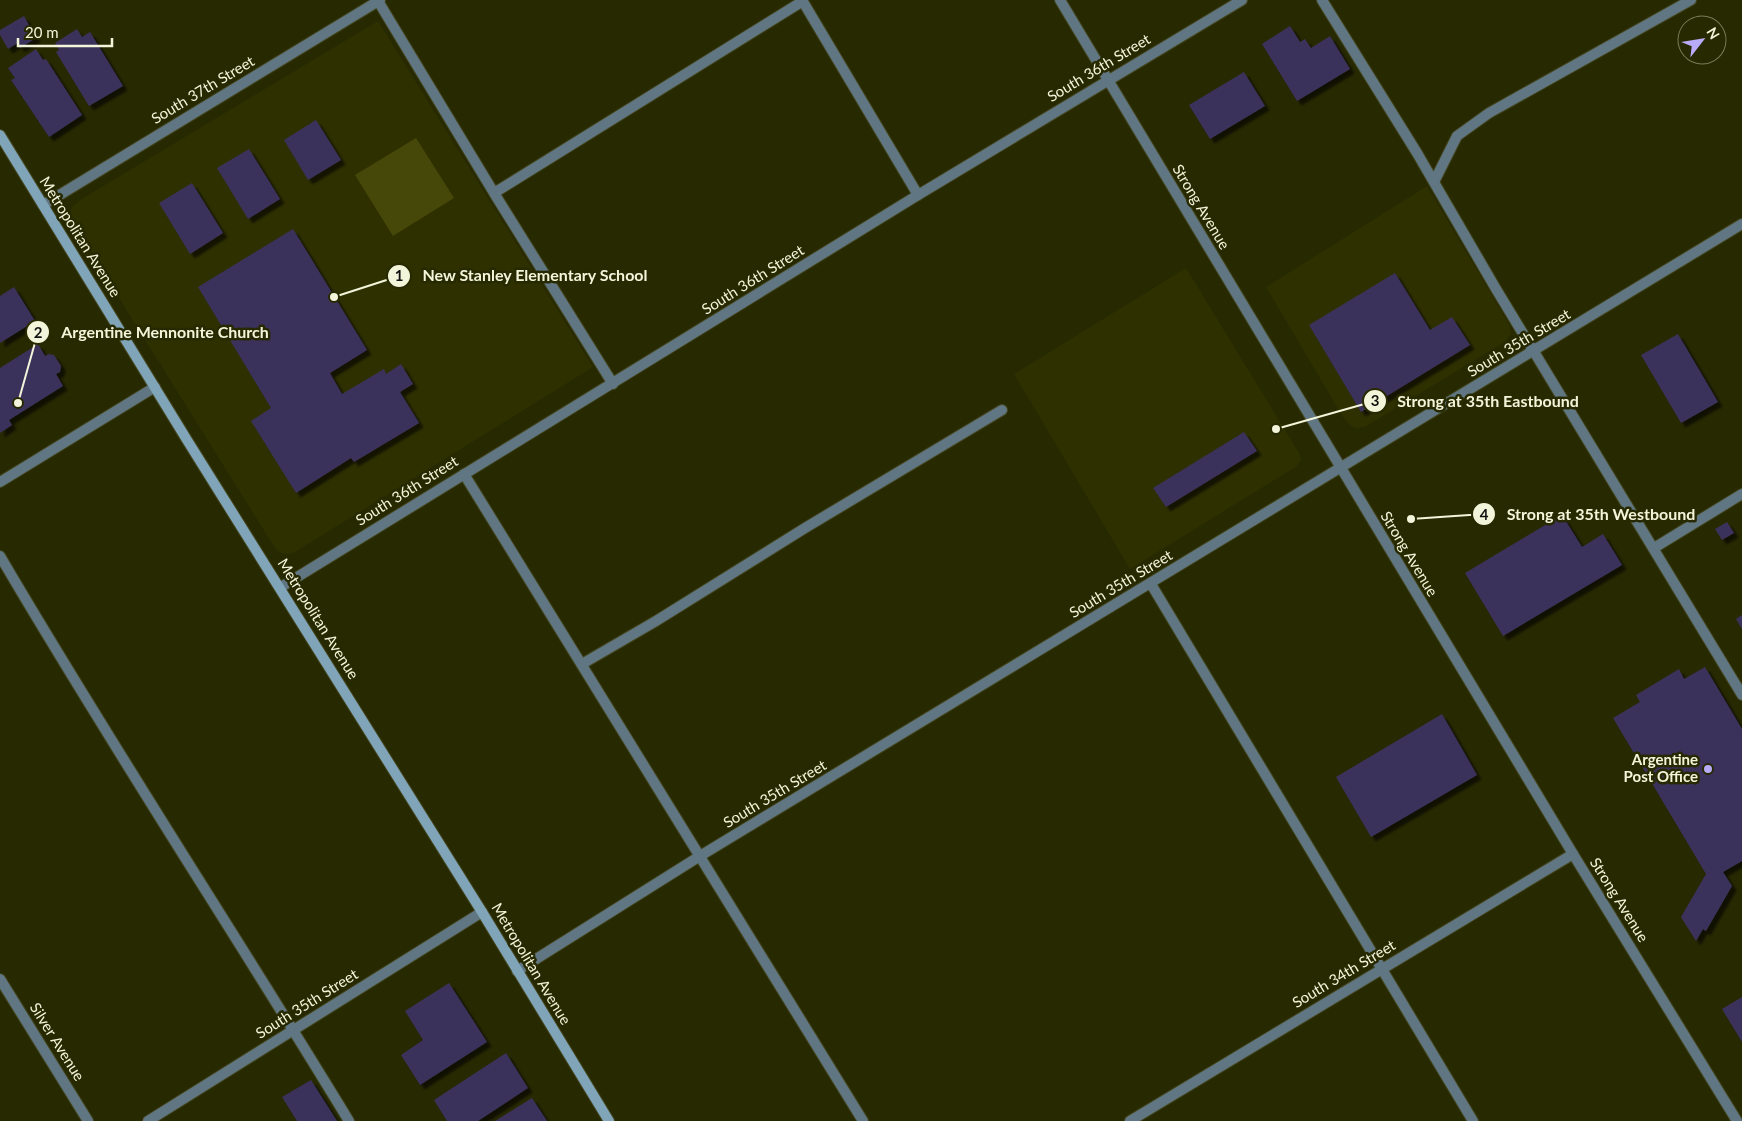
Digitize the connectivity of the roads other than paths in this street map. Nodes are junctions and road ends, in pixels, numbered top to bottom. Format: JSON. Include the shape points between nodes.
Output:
{"nodes":[{"id":1,"x":1060,"y":0,"type":"edge"},
{"id":2,"x":1242,"y":0,"type":"edge"},
{"id":3,"x":1322,"y":0,"type":"edge"},
{"id":4,"x":1691,"y":0,"type":"edge"},
{"id":5,"x":379,"y":1,"type":"edge"},
{"id":6,"x":802,"y":1,"type":"edge"},
{"id":7,"x":1108,"y":80,"type":"junction"},
{"id":8,"x":0,"y":135,"type":"edge"},
{"id":9,"x":1434,"y":182,"type":"junction"},
{"id":10,"x":494,"y":193,"type":"junction"},
{"id":11,"x":918,"y":196,"type":"junction"},
{"id":12,"x":43,"y":205,"type":"junction"},
{"id":13,"x":1742,"y":224,"type":"edge"},
{"id":14,"x":1534,"y":351,"type":"junction"},
{"id":15,"x":613,"y":384,"type":"junction"},
{"id":16,"x":155,"y":387,"type":"junction"},
{"id":17,"x":1002,"y":410,"type":"dead end"},
{"id":18,"x":1340,"y":468,"type":"junction"},
{"id":19,"x":464,"y":474,"type":"junction"},
{"id":20,"x":0,"y":482,"type":"edge"},
{"id":21,"x":1742,"y":494,"type":"edge"},
{"id":22,"x":1654,"y":548,"type":"junction"},
{"id":23,"x":0,"y":556,"type":"edge"},
{"id":24,"x":1151,"y":584,"type":"junction"},
{"id":25,"x":281,"y":587,"type":"junction"},
{"id":26,"x":582,"y":664,"type":"junction"},
{"id":27,"x":1742,"y":695,"type":"edge"},
{"id":28,"x":1573,"y":854,"type":"junction"},
{"id":29,"x":700,"y":856,"type":"junction"},
{"id":30,"x":482,"y":912,"type":"junction"},
{"id":31,"x":1382,"y":968,"type":"junction"},
{"id":32,"x":516,"y":970,"type":"junction"},
{"id":33,"x":0,"y":979,"type":"edge"},
{"id":34,"x":293,"y":1030,"type":"junction"},
{"id":35,"x":88,"y":1121,"type":"edge"},
{"id":36,"x":148,"y":1121,"type":"edge"},
{"id":37,"x":349,"y":1121,"type":"edge"},
{"id":38,"x":609,"y":1121,"type":"edge"},
{"id":39,"x":862,"y":1121,"type":"edge"},
{"id":40,"x":1130,"y":1121,"type":"edge"},
{"id":41,"x":1473,"y":1121,"type":"edge"},
{"id":42,"x":1738,"y":1121,"type":"edge"}],
"edges":[{"from":1,"to":7,"type":"street","name":"Strong Avenue"},
{"from":2,"to":7,"type":"street","name":"South 36th Street"},
{"from":3,"to":9,"type":"street"},
{"from":4,"to":9,"type":"street","via":[[1489,113],[1457,136]]},
{"from":5,"to":10,"type":"street"},
{"from":5,"to":12,"type":"street","name":"South 37th Street"},
{"from":6,"to":10,"type":"street"},
{"from":6,"to":11,"type":"street"},
{"from":7,"to":11,"type":"street","name":"South 36th Street"},
{"from":7,"to":18,"type":"street","name":"Strong Avenue"},
{"from":8,"to":12,"type":"main road","name":"Metropolitan Avenue"},
{"from":9,"to":14,"type":"street"},
{"from":10,"to":15,"type":"street"},
{"from":11,"to":15,"type":"street","name":"South 36th Street"},
{"from":12,"to":16,"type":"main road","name":"Metropolitan Avenue"},
{"from":13,"to":14,"type":"street","name":"South 35th Street"},
{"from":14,"to":18,"type":"street","name":"South 35th Street"},
{"from":14,"to":22,"type":"street"},
{"from":15,"to":19,"type":"street","name":"South 36th Street"},
{"from":16,"to":20,"type":"street"},
{"from":16,"to":25,"type":"main road","name":"Metropolitan Avenue"},
{"from":17,"to":26,"type":"street"},
{"from":18,"to":24,"type":"street","name":"South 35th Street"},
{"from":18,"to":28,"type":"street","name":"Strong Avenue"},
{"from":19,"to":25,"type":"street","name":"South 36th Street"},
{"from":19,"to":26,"type":"street"},
{"from":21,"to":22,"type":"street"},
{"from":22,"to":27,"type":"street"},
{"from":23,"to":34,"type":"street"},
{"from":24,"to":29,"type":"street","name":"South 35th Street"},
{"from":24,"to":31,"type":"street"},
{"from":25,"to":30,"type":"main road","name":"Metropolitan Avenue"},
{"from":26,"to":29,"type":"street"},
{"from":28,"to":31,"type":"street","name":"South 34th Street"},
{"from":28,"to":42,"type":"street","name":"Strong Avenue"},
{"from":29,"to":32,"type":"street","name":"South 35th Street"},
{"from":29,"to":39,"type":"street"},
{"from":30,"to":32,"type":"main road","name":"Metropolitan Avenue"},
{"from":30,"to":34,"type":"street","name":"South 35th Street"},
{"from":31,"to":40,"type":"street","name":"South 34th Street"},
{"from":31,"to":41,"type":"street"},
{"from":32,"to":38,"type":"main road","name":"Metropolitan Avenue"},
{"from":33,"to":35,"type":"street","name":"Silver Avenue"},
{"from":34,"to":36,"type":"street","name":"South 35th Street"},
{"from":34,"to":37,"type":"street"}]}
